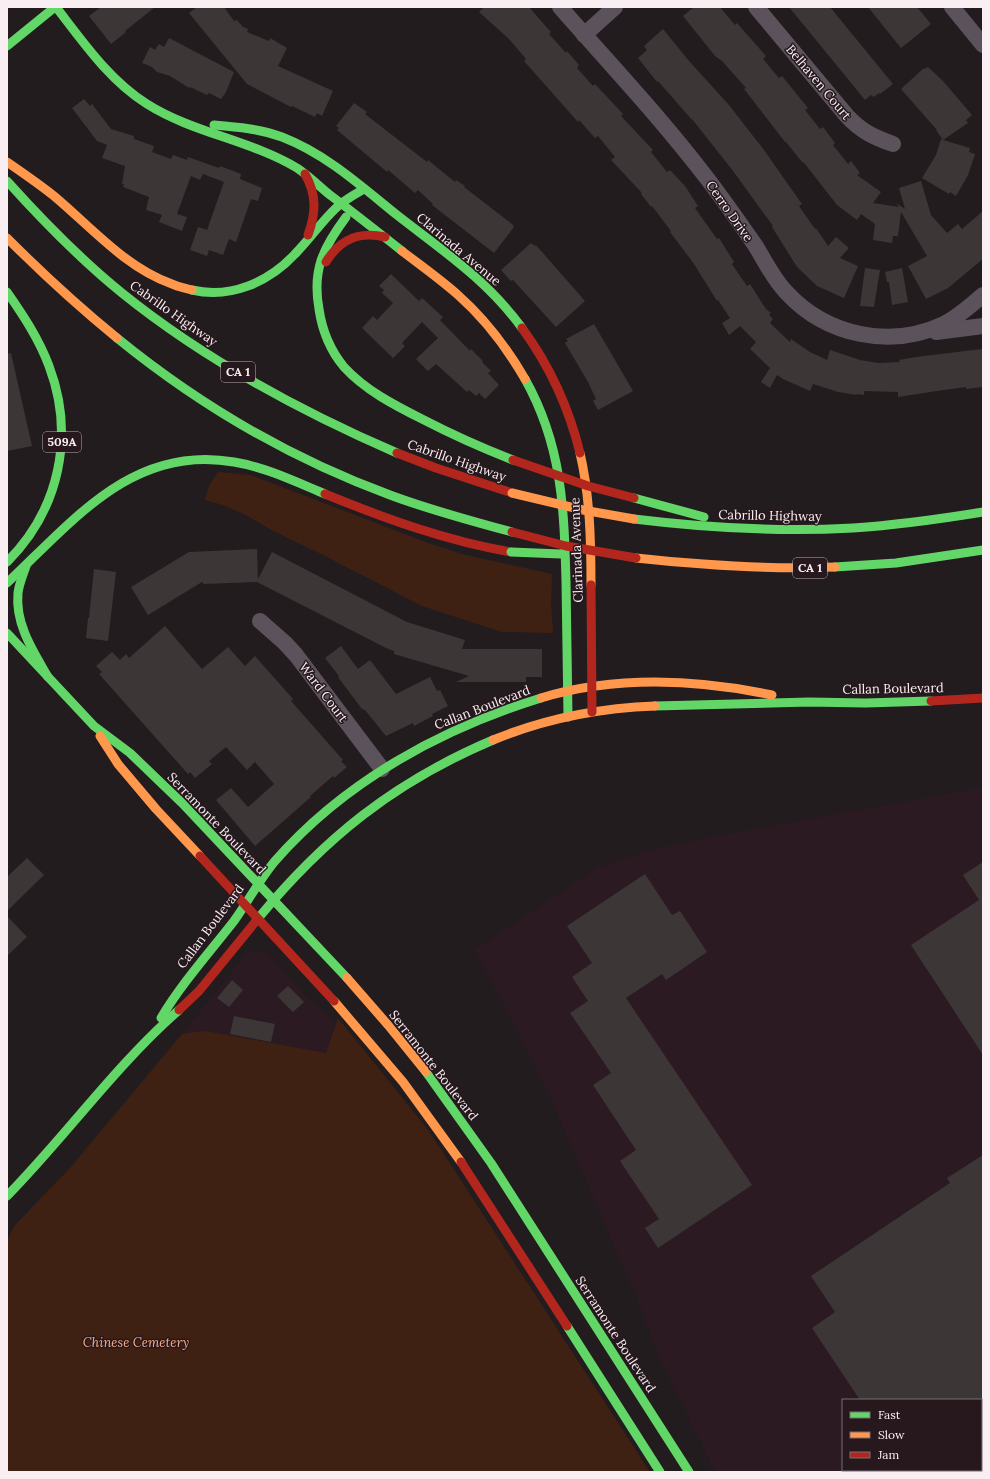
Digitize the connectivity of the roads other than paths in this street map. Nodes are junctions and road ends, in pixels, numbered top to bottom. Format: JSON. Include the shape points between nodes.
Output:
{"nodes":[{"id":1,"x":55,"y":7,"type":"edge"},
{"id":2,"x":560,"y":7,"type":"edge"},
{"id":3,"x":615,"y":7,"type":"edge"},
{"id":4,"x":756,"y":7,"type":"edge"},
{"id":5,"x":952,"y":7,"type":"edge"},
{"id":6,"x":584,"y":35,"type":"junction"},
{"id":7,"x":983,"y":45,"type":"edge"},
{"id":8,"x":7,"y":46,"type":"edge"},
{"id":9,"x":186,"y":123,"type":"junction"},
{"id":10,"x":893,"y":144,"type":"dead end"},
{"id":11,"x":7,"y":162,"type":"edge"},
{"id":12,"x":305,"y":174,"type":"junction"},
{"id":13,"x":7,"y":182,"type":"edge"},
{"id":14,"x":364,"y":189,"type":"junction"},
{"id":15,"x":342,"y":203,"type":"junction"},
{"id":16,"x":350,"y":209,"type":"junction"},
{"id":17,"x":385,"y":237,"type":"junction"},
{"id":18,"x":7,"y":238,"type":"edge"},
{"id":19,"x":287,"y":263,"type":"junction"},
{"id":20,"x":7,"y":292,"type":"edge"},
{"id":21,"x":983,"y":295,"type":"edge"},
{"id":22,"x":317,"y":296,"type":"junction"},
{"id":23,"x":983,"y":326,"type":"edge"},
{"id":24,"x":902,"y":336,"type":"junction"},
{"id":25,"x":47,"y":504,"type":"junction"},
{"id":26,"x":983,"y":512,"type":"edge"},
{"id":27,"x":744,"y":529,"type":"junction"},
{"id":28,"x":983,"y":550,"type":"edge"},
{"id":29,"x":7,"y":552,"type":"edge"},
{"id":30,"x":636,"y":558,"type":"junction"},
{"id":31,"x":7,"y":562,"type":"edge"},
{"id":32,"x":27,"y":565,"type":"junction"},
{"id":33,"x":7,"y":582,"type":"edge"},
{"id":34,"x":260,"y":621,"type":"dead end"},
{"id":35,"x":7,"y":633,"type":"edge"},
{"id":36,"x":48,"y":677,"type":"junction"},
{"id":37,"x":592,"y":686,"type":"junction"},
{"id":38,"x":568,"y":691,"type":"junction"},
{"id":39,"x":983,"y":698,"type":"edge"},
{"id":40,"x":804,"y":702,"type":"junction"},
{"id":41,"x":592,"y":712,"type":"junction"},
{"id":42,"x":568,"y":717,"type":"junction"},
{"id":43,"x":94,"y":726,"type":"junction"},
{"id":44,"x":382,"y":769,"type":"junction"},
{"id":45,"x":258,"y":884,"type":"junction"},
{"id":46,"x":274,"y":900,"type":"junction"},
{"id":47,"x":245,"y":905,"type":"junction"},
{"id":48,"x":258,"y":919,"type":"junction"},
{"id":49,"x":153,"y":1034,"type":"junction"},
{"id":50,"x":7,"y":1196,"type":"edge"},
{"id":51,"x":660,"y":1472,"type":"edge"},
{"id":52,"x":689,"y":1472,"type":"edge"}],
"edges":[{"from":1,"to":8,"type":"main road"},
{"from":1,"to":9,"type":"main road","name":"Clarinada Avenue","via":[[124,87],[147,104]]},
{"from":2,"to":6,"type":"street","name":"Cerro Drive"},
{"from":3,"to":6,"type":"street"},
{"from":4,"to":10,"type":"street","name":"Belhaven Court","via":[[846,116],[866,133]]},
{"from":5,"to":7,"type":"street"},
{"from":6,"to":24,"type":"street","name":"Cerro Drive","via":[[706,176],[786,293],[804,310],[827,324],[876,337]]},
{"from":9,"to":12,"type":"main road","name":"Clarinada Avenue","via":[[276,157]]},
{"from":9,"to":14,"type":"main road","name":"Clarinada Avenue","via":[[243,127],[287,139],[317,154]]},
{"from":11,"to":19,"type":"main road","via":[[53,195],[128,260],[174,286],[204,292],[232,290],[264,279]]},
{"from":12,"to":15,"type":"main road","name":"Clarinada Avenue"},
{"from":12,"to":19,"type":"main road","via":[[314,194],[315,214],[305,240]]},
{"from":13,"to":27,"type":"main road","name":"Cabrillo Highway","number":"CA 1","bridge":true,"via":[[58,236],[121,292],[167,327],[236,371],[311,414],[362,439],[414,461],[467,479],[570,507],[634,519]]},
{"from":14,"to":15,"type":"main road"},
{"from":14,"to":16,"type":"main road"},
{"from":14,"to":37,"type":"main road","name":"Clarinada Avenue","via":[[452,257],[496,296],[534,344],[558,389],[578,444],[588,498]]},
{"from":15,"to":16,"type":"main road","name":"Clarinada Avenue"},
{"from":15,"to":19,"type":"main road"},
{"from":16,"to":17,"type":"main road","name":"Clarinada Avenue"},
{"from":16,"to":22,"type":"main road","via":[[331,236],[320,258]]},
{"from":17,"to":22,"type":"main road","via":[[372,234],[357,236],[343,242],[326,260]]},
{"from":17,"to":38,"type":"main road","name":"Clarinada Avenue","via":[[479,315],[514,360],[541,411],[558,467],[566,578]]},
{"from":18,"to":30,"type":"main road","number":"CA 1","bridge":true,"via":[[60,290],[120,340],[173,379],[244,425],[308,460],[374,490],[434,511],[574,547]]},
{"from":20,"to":25,"type":"main road","number":"509A","via":[[42,346],[58,393],[62,418],[61,455]]},
{"from":21,"to":24,"type":"street","name":"Cerro Drive","via":[[945,323],[926,331]]},
{"from":22,"to":27,"type":"main road","bridge":true,"via":[[321,324],[329,344],[344,366],[381,397],[427,422],[513,460],[588,486]]},
{"from":23,"to":24,"type":"street","name":"Cerro Drive"},
{"from":25,"to":29,"type":"main road","number":"509A","via":[[25,534]]},
{"from":25,"to":31,"type":"main road","number":"509A","via":[[33,531]]},
{"from":26,"to":27,"type":"main road","name":"Cabrillo Highway","number":"CA 1","via":[[912,523],[856,528]]},
{"from":28,"to":30,"type":"main road","number":"CA 1","via":[[885,564],[806,568],[713,566]]},
{"from":30,"to":32,"type":"main road","bridge":true,"via":[[511,552],[468,544],[383,517],[258,468],[234,462],[207,460],[166,465],[124,481],[87,508]]},
{"from":32,"to":33,"type":"main road"},
{"from":32,"to":36,"type":"main road","via":[[19,587],[17,608],[24,630]]},
{"from":34,"to":44,"type":"street","name":"Ward Court","via":[[296,655]]},
{"from":35,"to":36,"type":"main road","name":"Serramonte Boulevard"},
{"from":36,"to":43,"type":"main road","name":"Serramonte Boulevard"},
{"from":37,"to":38,"type":"main road","name":"Callan Boulevard"},
{"from":37,"to":40,"type":"main road","name":"Callan Boulevard","via":[[651,681],[710,684],[733,686]]},
{"from":37,"to":41,"type":"main road","name":"Clarinada Avenue"},
{"from":38,"to":42,"type":"main road","name":"Clarinada Avenue"},
{"from":38,"to":44,"type":"main road","name":"Callan Boulevard","via":[[467,724]]},
{"from":39,"to":40,"type":"main road","name":"Callan Boulevard","via":[[895,703]]},
{"from":40,"to":41,"type":"main road","name":"Callan Boulevard","via":[[654,705]]},
{"from":41,"to":42,"type":"main road","name":"Callan Boulevard"},
{"from":42,"to":46,"type":"main road","name":"Callan Boulevard","via":[[488,742],[408,783],[384,798],[335,837]]},
{"from":43,"to":45,"type":"main road","name":"Serramonte Boulevard","via":[[130,753],[172,793]]},
{"from":43,"to":47,"type":"main road","name":"Serramonte Boulevard","via":[[122,770]]},
{"from":44,"to":45,"type":"main road","name":"Callan Boulevard","via":[[304,832],[279,857]]},
{"from":45,"to":46,"type":"main road","name":"Serramonte Boulevard"},
{"from":45,"to":47,"type":"main road","name":"Callan Boulevard"},
{"from":46,"to":48,"type":"main road","name":"Callan Boulevard"},
{"from":46,"to":52,"type":"main road","name":"Serramonte Boulevard","via":[[388,1025],[458,1115],[511,1193]]},
{"from":47,"to":48,"type":"main road","name":"Serramonte Boulevard"},
{"from":47,"to":49,"type":"main road","name":"Callan Boulevard","via":[[178,989]]},
{"from":48,"to":49,"type":"main road","name":"Callan Boulevard","via":[[199,991]]},
{"from":48,"to":51,"type":"main road","name":"Serramonte Boulevard","via":[[367,1038],[438,1130],[480,1190]]},
{"from":49,"to":50,"type":"main road","name":"Callan Boulevard","via":[[47,1155]]}]}
